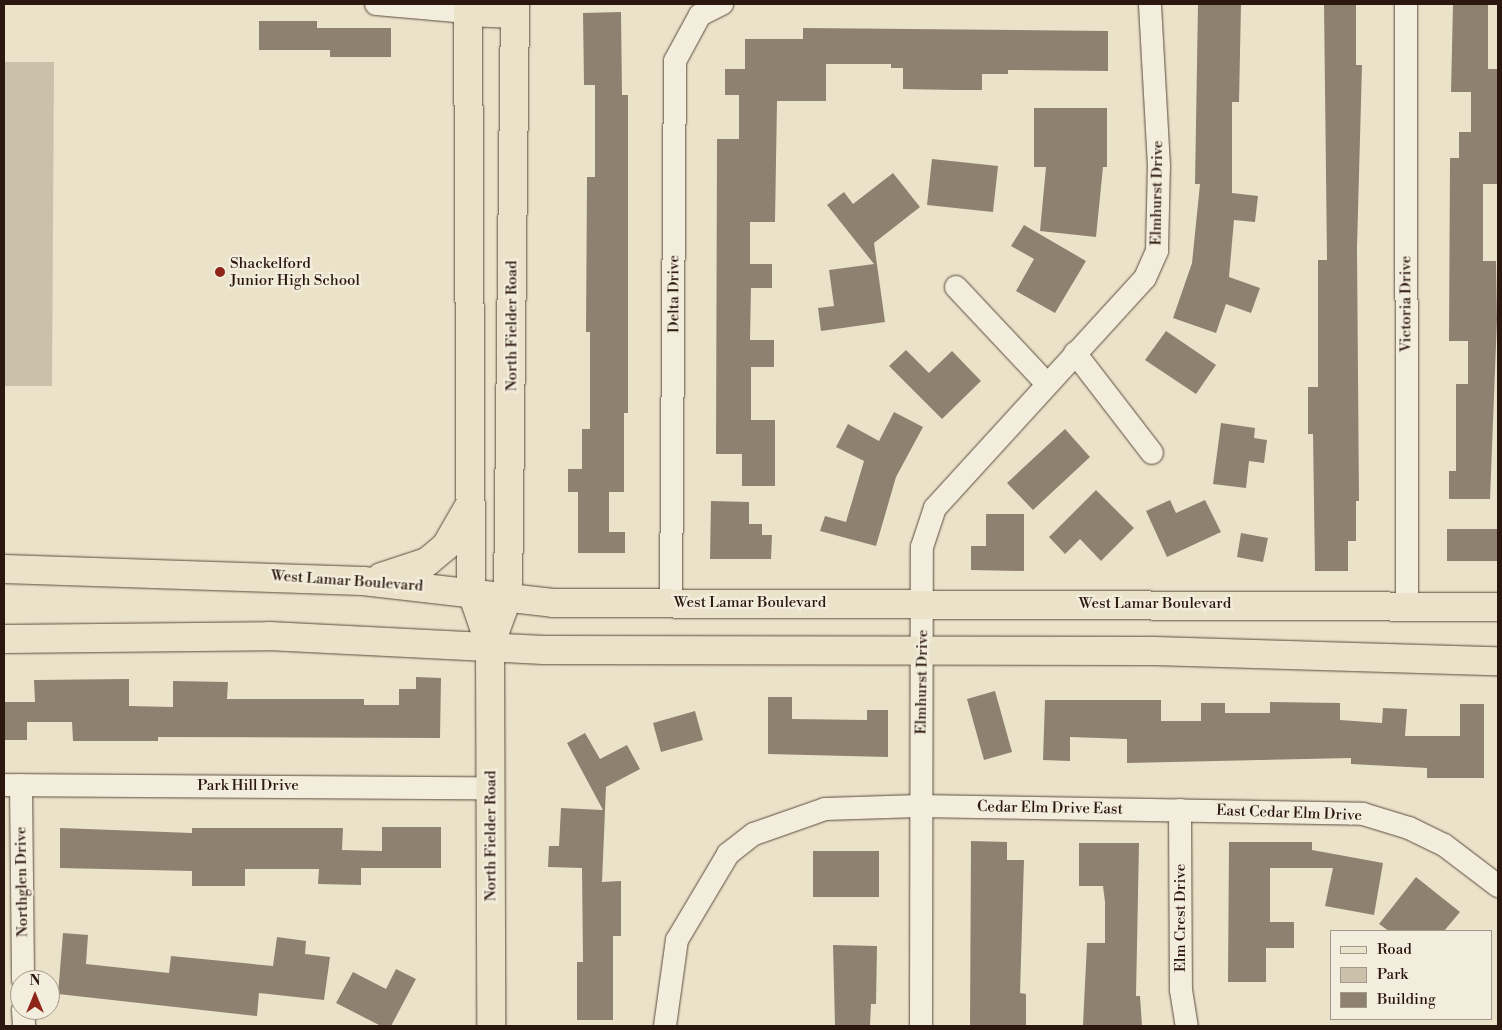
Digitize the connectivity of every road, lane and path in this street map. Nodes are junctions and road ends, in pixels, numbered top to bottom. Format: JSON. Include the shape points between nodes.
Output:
{"nodes":[{"id":1,"x":376,"y":4,"type":"edge"},
{"id":2,"x":722,"y":4,"type":"edge"},
{"id":3,"x":1150,"y":4,"type":"edge"},
{"id":4,"x":1406,"y":4,"type":"edge"},
{"id":5,"x":468,"y":8,"type":"edge"},
{"id":6,"x":514,"y":9,"type":"edge"},
{"id":7,"x":693,"y":9,"type":"edge"},
{"id":8,"x":956,"y":288,"type":"dead end"},
{"id":9,"x":1076,"y":353,"type":"junction"},
{"id":10,"x":1047,"y":384,"type":"junction"},
{"id":11,"x":1152,"y":453,"type":"dead end"},
{"id":12,"x":470,"y":503,"type":"junction"},
{"id":13,"x":4,"y":569,"type":"edge"},
{"id":14,"x":363,"y":581,"type":"junction"},
{"id":15,"x":471,"y":590,"type":"junction"},
{"id":16,"x":508,"y":596,"type":"junction"},
{"id":17,"x":923,"y":602,"type":"junction"},
{"id":18,"x":671,"y":604,"type":"junction"},
{"id":19,"x":1407,"y":604,"type":"junction"},
{"id":20,"x":1498,"y":607,"type":"edge"},
{"id":21,"x":4,"y":639,"type":"edge"},
{"id":22,"x":490,"y":645,"type":"junction"},
{"id":23,"x":923,"y":650,"type":"junction"},
{"id":24,"x":1498,"y":661,"type":"edge"},
{"id":25,"x":12,"y":785,"type":"edge"},
{"id":26,"x":492,"y":788,"type":"junction"},
{"id":27,"x":919,"y":806,"type":"junction"},
{"id":28,"x":1180,"y":810,"type":"junction"},
{"id":29,"x":1498,"y":886,"type":"edge"},
{"id":30,"x":22,"y":970,"type":"edge"},
{"id":31,"x":491,"y":1026,"type":"edge"},
{"id":32,"x":665,"y":1026,"type":"edge"},
{"id":33,"x":922,"y":1026,"type":"edge"},
{"id":34,"x":1187,"y":1026,"type":"edge"}],
"edges":[{"from":1,"to":5,"type":"street"},
{"from":2,"to":7,"type":"street","name":"Delta Drive"},
{"from":3,"to":9,"type":"street","name":"Elmhurst Drive","via":[[1159,166],[1157,251],[1145,278]]},
{"from":4,"to":19,"type":"street","name":"Victoria Drive"},
{"from":5,"to":6,"type":"main road"},
{"from":5,"to":12,"type":"main road","name":"North Fielder Road"},
{"from":6,"to":16,"type":"main road","name":"North Fielder Road"},
{"from":7,"to":18,"type":"street","name":"Delta Drive","via":[[675,61]]},
{"from":8,"to":10,"type":"street"},
{"from":9,"to":10,"type":"street","name":"Elmhurst Drive"},
{"from":9,"to":11,"type":"street"},
{"from":10,"to":17,"type":"street","name":"Elmhurst Drive","via":[[935,508],[922,547]]},
{"from":12,"to":14,"type":"main road","via":[[460,528],[427,562]]},
{"from":12,"to":15,"type":"main road","name":"North Fielder Road"},
{"from":13,"to":14,"type":"main road","name":"West Lamar Boulevard"},
{"from":14,"to":15,"type":"main road","name":"West Lamar Boulevard"},
{"from":15,"to":16,"type":"main road","name":"West Lamar Boulevard"},
{"from":15,"to":22,"type":"main road","name":"North Fielder Road"},
{"from":16,"to":18,"type":"main road","name":"West Lamar Boulevard","via":[[553,603]]},
{"from":16,"to":22,"type":"main road","name":"North Fielder Road"},
{"from":17,"to":18,"type":"main road","name":"West Lamar Boulevard"},
{"from":17,"to":19,"type":"main road","name":"West Lamar Boulevard"},
{"from":17,"to":23,"type":"street","name":"Elmhurst Drive"},
{"from":19,"to":20,"type":"main road","name":"West Lamar Boulevard"},
{"from":21,"to":22,"type":"main road","via":[[269,636]]},
{"from":22,"to":23,"type":"main road","via":[[544,650]]},
{"from":22,"to":26,"type":"main road","name":"North Fielder Road"},
{"from":23,"to":24,"type":"main road","via":[[1152,651]]},
{"from":23,"to":27,"type":"street","name":"Elmhurst Drive"},
{"from":25,"to":26,"type":"street","name":"Park Hill Drive"},
{"from":25,"to":30,"type":"street","name":"Northglen Drive"},
{"from":26,"to":31,"type":"main road","name":"North Fielder Road"},
{"from":27,"to":28,"type":"street","name":"Cedar Elm Drive East"},
{"from":27,"to":32,"type":"street","name":"Cedar Elm Drive East","via":[[825,809],[754,834],[728,854],[677,940]]},
{"from":27,"to":33,"type":"street","name":"Elmhurst Drive"},
{"from":28,"to":29,"type":"street","name":"East Cedar Elm Drive","via":[[1363,814],[1409,828],[1444,845]]},
{"from":28,"to":34,"type":"street","name":"Elm Crest Drive","via":[[1181,990]]}]}
